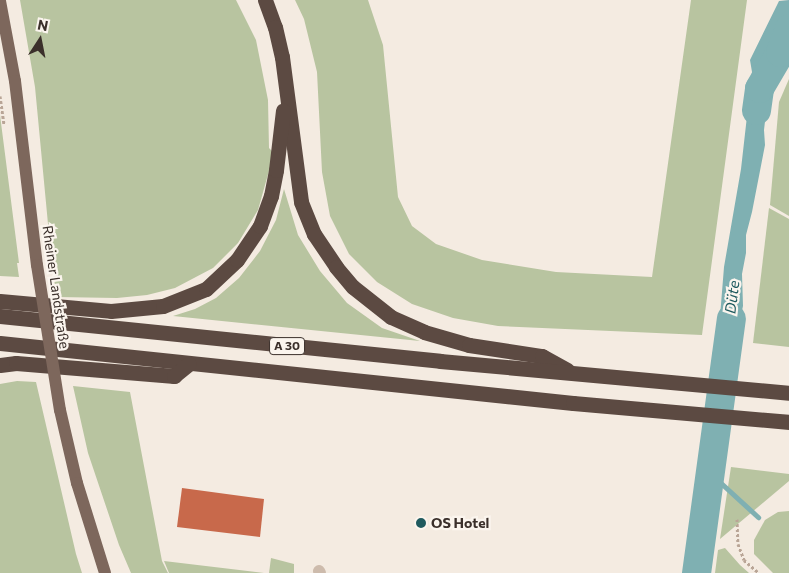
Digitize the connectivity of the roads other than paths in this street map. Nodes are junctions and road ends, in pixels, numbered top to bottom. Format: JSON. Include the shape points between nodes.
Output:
{"nodes":[{"id":1,"x":265,"y":0,"type":"edge"},
{"id":2,"x":0,"y":1,"type":"edge"},
{"id":3,"x":285,"y":91,"type":"junction"},
{"id":4,"x":0,"y":301,"type":"edge"},
{"id":5,"x":0,"y":316,"type":"edge"},
{"id":6,"x":0,"y":343,"type":"edge"},
{"id":7,"x":189,"y":364,"type":"junction"},
{"id":8,"x":0,"y":365,"type":"edge"},
{"id":9,"x":573,"y":373,"type":"junction"},
{"id":10,"x":789,"y":393,"type":"edge"},
{"id":11,"x":789,"y":422,"type":"edge"},
{"id":12,"x":105,"y":573,"type":"edge"}],
"edges":[{"from":1,"to":3,"type":"highway","via":[[280,49]]},
{"from":2,"to":12,"type":"main road","name":"Rheiner Landstraße","bridge":true,"via":[[15,81],[37,265],[60,410],[77,483]]},
{"from":3,"to":4,"type":"highway","via":[[276,170],[260,226],[237,260],[206,289],[164,306],[110,311]]},
{"from":3,"to":9,"type":"highway","via":[[301,202],[314,234],[353,288],[391,317],[424,332],[469,345],[542,356]]},
{"from":5,"to":9,"type":"highway","number":"A 30"},
{"from":6,"to":7,"type":"highway","number":"A 30"},
{"from":7,"to":8,"type":"highway","via":[[174,376],[16,363]]},
{"from":7,"to":11,"type":"highway","number":"A 30"},
{"from":9,"to":10,"type":"highway","number":"A 30"}]}
